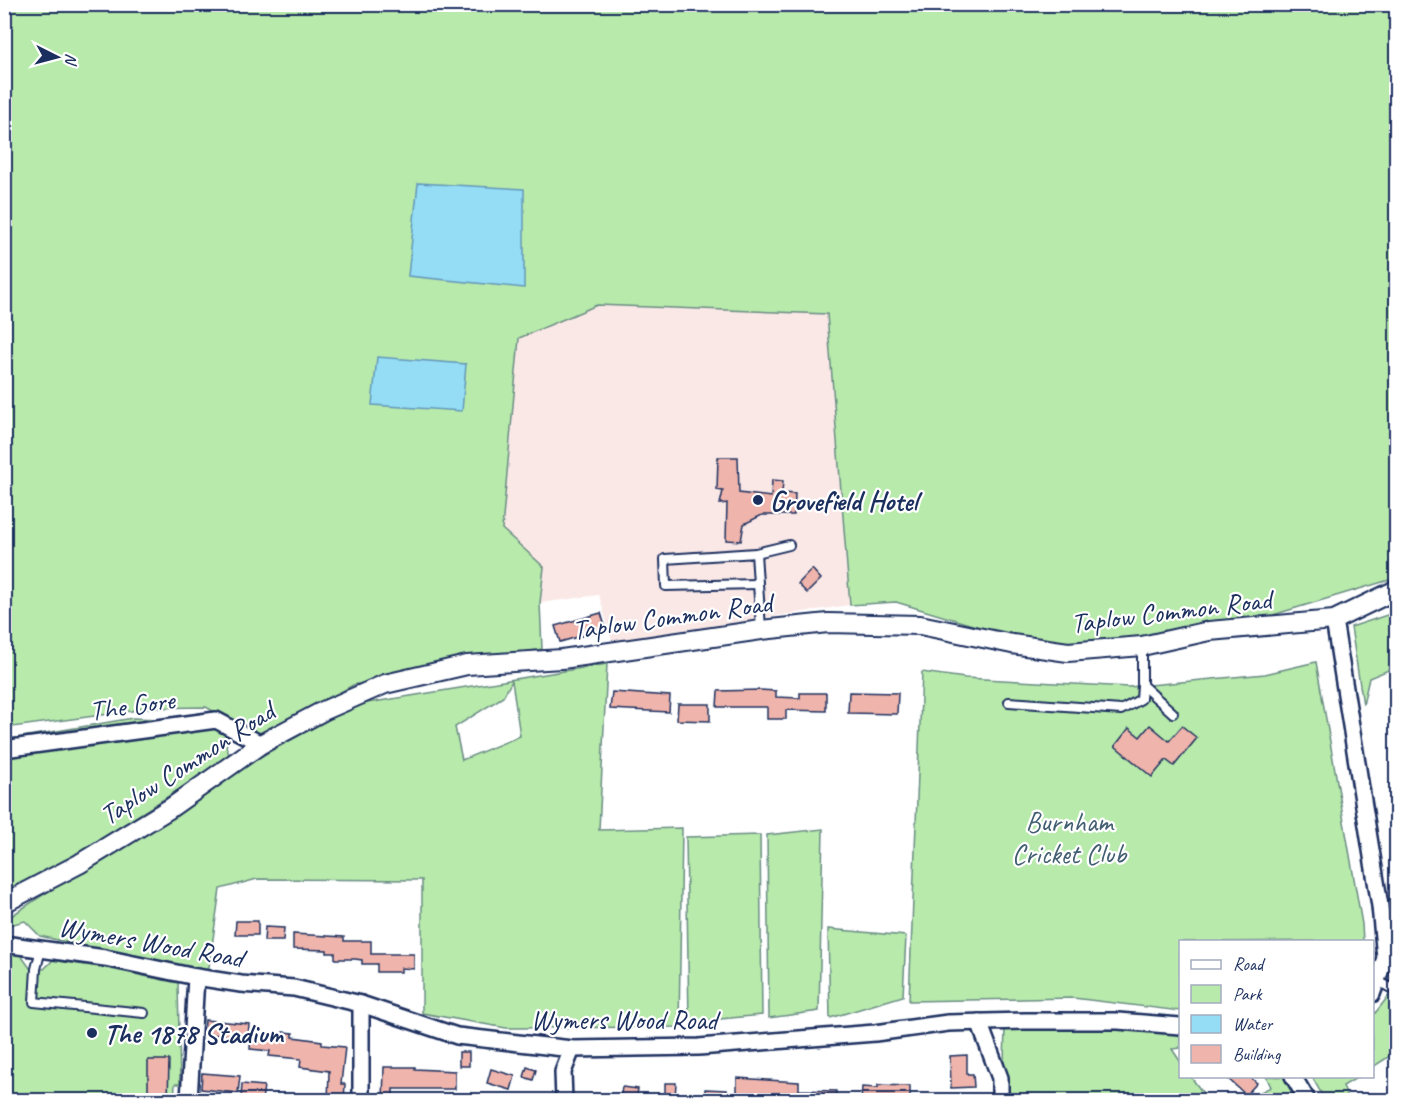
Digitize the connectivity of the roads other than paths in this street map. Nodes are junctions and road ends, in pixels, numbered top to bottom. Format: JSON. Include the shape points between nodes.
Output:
{"nodes":[{"id":1,"x":789,"y":545,"type":"dead end"},
{"id":2,"x":756,"y":553,"type":"junction"},
{"id":3,"x":758,"y":584,"type":"junction"},
{"id":4,"x":1396,"y":590,"type":"edge"},
{"id":5,"x":1334,"y":620,"type":"junction"},
{"id":6,"x":761,"y":630,"type":"junction"},
{"id":7,"x":1142,"y":645,"type":"junction"},
{"id":8,"x":1142,"y":685,"type":"junction"},
{"id":9,"x":1009,"y":702,"type":"dead end"},
{"id":10,"x":1173,"y":713,"type":"dead end"},
{"id":11,"x":261,"y":744,"type":"junction"},
{"id":12,"x":4,"y":749,"type":"edge"},
{"id":13,"x":4,"y":903,"type":"edge"},
{"id":14,"x":4,"y":944,"type":"edge"},
{"id":15,"x":42,"y":949,"type":"junction"},
{"id":16,"x":196,"y":977,"type":"junction"},
{"id":17,"x":1375,"y":988,"type":"edge"},
{"id":18,"x":1396,"y":991,"type":"edge"},
{"id":19,"x":361,"y":1004,"type":"junction"},
{"id":20,"x":144,"y":1013,"type":"dead end"},
{"id":21,"x":979,"y":1022,"type":"junction"},
{"id":22,"x":1179,"y":1026,"type":"edge"},
{"id":23,"x":543,"y":1047,"type":"junction"},
{"id":24,"x":572,"y":1049,"type":"junction"},
{"id":25,"x":563,"y":1072,"type":"junction"},
{"id":26,"x":1294,"y":1078,"type":"edge"},
{"id":27,"x":189,"y":1101,"type":"edge"},
{"id":28,"x":361,"y":1101,"type":"edge"},
{"id":29,"x":564,"y":1101,"type":"edge"},
{"id":30,"x":1000,"y":1101,"type":"edge"},
{"id":31,"x":1307,"y":1101,"type":"edge"}],
"edges":[{"from":1,"to":2,"type":"lane"},
{"from":2,"to":3,"type":"lane"},
{"from":2,"to":3,"type":"lane","via":[[665,559],[666,586]]},
{"from":3,"to":6,"type":"lane"},
{"from":4,"to":5,"type":"street","name":"Taplow Common Road"},
{"from":5,"to":7,"type":"street","name":"Taplow Common Road","via":[[1209,631]]},
{"from":5,"to":17,"type":"street","via":[[1380,906],[1385,958]]},
{"from":6,"to":7,"type":"street","name":"Taplow Common Road","via":[[828,623],[920,625],[1068,652]]},
{"from":6,"to":11,"type":"street","name":"Taplow Common Road","via":[[562,659],[467,665],[385,684]]},
{"from":7,"to":8,"type":"lane"},
{"from":8,"to":9,"type":"lane","via":[[1141,699],[1121,710]]},
{"from":8,"to":10,"type":"lane"},
{"from":11,"to":12,"type":"street","name":"The Gore","via":[[216,720]]},
{"from":11,"to":13,"type":"street","name":"Taplow Common Road","via":[[169,809]]},
{"from":14,"to":15,"type":"street","name":"Wymers Wood Road"},
{"from":15,"to":16,"type":"street","name":"Wymers Wood Road"},
{"from":15,"to":20,"type":"lane","via":[[34,1002]]},
{"from":16,"to":19,"type":"street","name":"Wymers Wood Road","via":[[294,988]]},
{"from":16,"to":27,"type":"street"},
{"from":17,"to":18,"type":"lane"},
{"from":19,"to":23,"type":"street","name":"Wymers Wood Road","via":[[457,1036]]},
{"from":19,"to":28,"type":"street"},
{"from":21,"to":22,"type":"street","name":"Wymers Wood Road","via":[[1118,1021]]},
{"from":21,"to":24,"type":"street","name":"Wymers Wood Road","via":[[699,1047]]},
{"from":21,"to":30,"type":"street","via":[[1000,1078]]},
{"from":23,"to":24,"type":"street","name":"Wymers Wood Road"},
{"from":23,"to":25,"type":"street"},
{"from":24,"to":25,"type":"street"},
{"from":25,"to":29,"type":"street"},
{"from":26,"to":31,"type":"street"}]}
